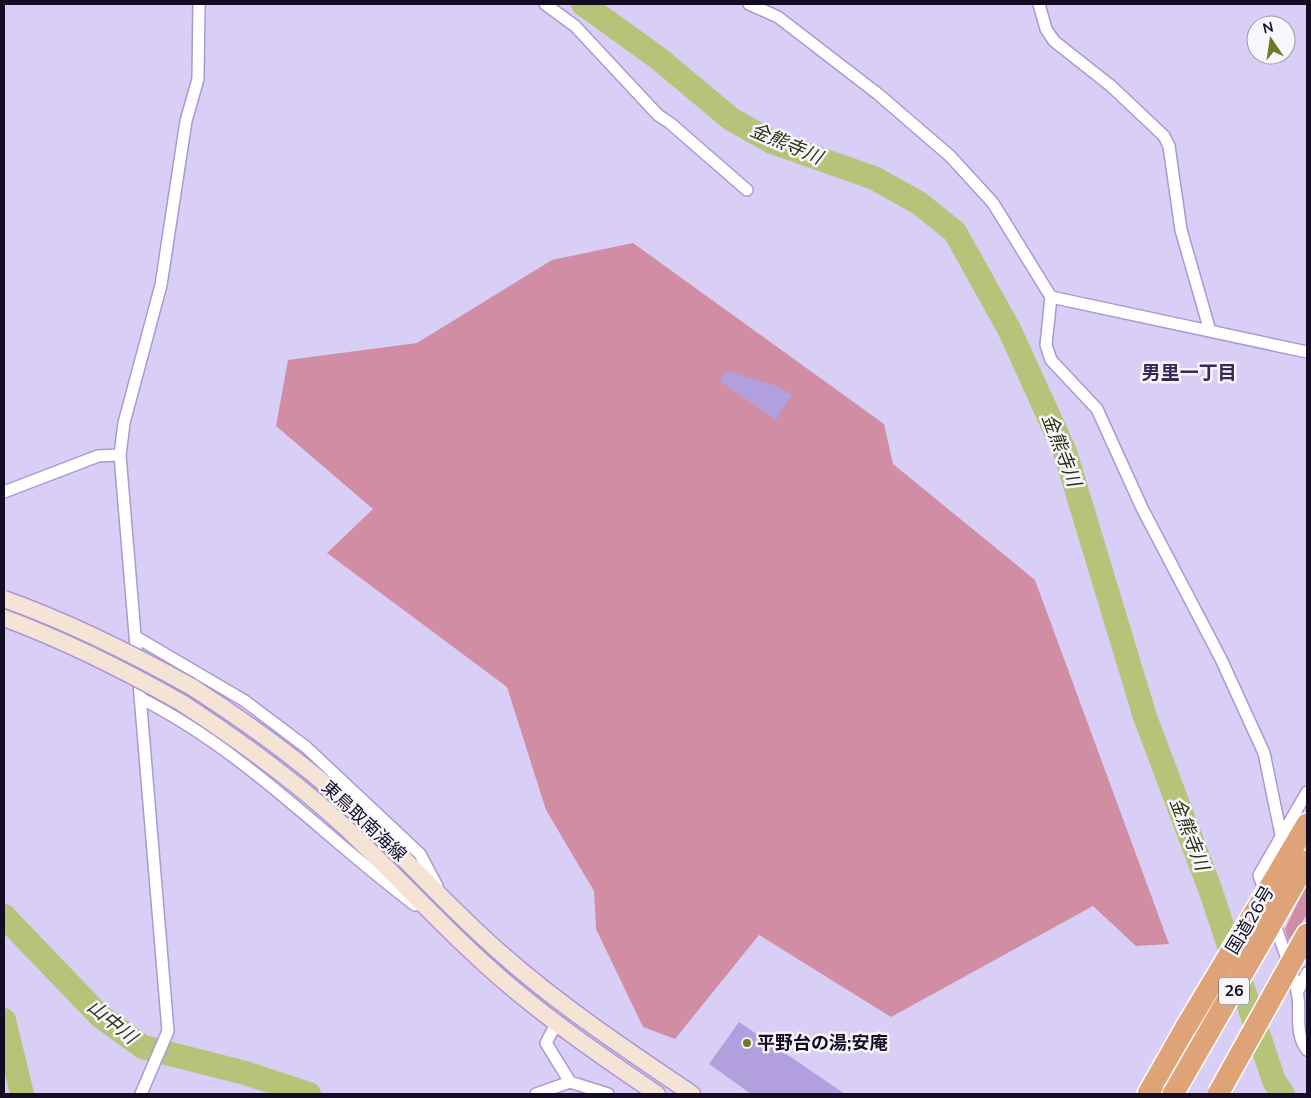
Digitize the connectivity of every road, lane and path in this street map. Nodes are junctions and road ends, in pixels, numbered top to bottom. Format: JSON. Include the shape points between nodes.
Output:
{"nodes":[{"id":1,"x":199,"y":4,"type":"edge"},
{"id":2,"x":545,"y":4,"type":"edge"},
{"id":3,"x":749,"y":4,"type":"edge"},
{"id":4,"x":1039,"y":4,"type":"edge"},
{"id":5,"x":747,"y":190,"type":"dead end"},
{"id":6,"x":1051,"y":297,"type":"junction"},
{"id":7,"x":1210,"y":331,"type":"junction"},
{"id":8,"x":1307,"y":352,"type":"edge"},
{"id":9,"x":120,"y":455,"type":"junction"},
{"id":10,"x":4,"y":492,"type":"edge"},
{"id":11,"x":4,"y":598,"type":"edge"},
{"id":12,"x":4,"y":618,"type":"edge"},
{"id":13,"x":136,"y":637,"type":"junction"},
{"id":14,"x":140,"y":698,"type":"junction"},
{"id":15,"x":1307,"y":792,"type":"edge"},
{"id":16,"x":1307,"y":824,"type":"edge"},
{"id":17,"x":1281,"y":835,"type":"junction"},
{"id":18,"x":1307,"y":861,"type":"edge"},
{"id":19,"x":1283,"y":883,"type":"junction"},
{"id":20,"x":441,"y":895,"type":"junction"},
{"id":21,"x":442,"y":925,"type":"junction"},
{"id":22,"x":1307,"y":934,"type":"edge"},
{"id":23,"x":1307,"y":973,"type":"edge"},
{"id":24,"x":1298,"y":993,"type":"junction"},
{"id":25,"x":556,"y":1024,"type":"junction"},
{"id":26,"x":1307,"y":1050,"type":"edge"},
{"id":27,"x":570,"y":1082,"type":"junction"},
{"id":28,"x":141,"y":1094,"type":"edge"},
{"id":29,"x":536,"y":1094,"type":"edge"},
{"id":30,"x":608,"y":1094,"type":"edge"},
{"id":31,"x":657,"y":1094,"type":"edge"},
{"id":32,"x":692,"y":1094,"type":"edge"},
{"id":33,"x":1148,"y":1094,"type":"edge"},
{"id":34,"x":1173,"y":1094,"type":"edge"},
{"id":35,"x":1218,"y":1094,"type":"edge"}],
"edges":[{"from":1,"to":9,"type":"street","via":[[198,80],[186,120],[161,285],[124,423]]},
{"from":2,"to":5,"type":"street","via":[[575,26],[658,115]]},
{"from":3,"to":6,"type":"street","via":[[778,17],[878,94],[950,156],[993,203]]},
{"from":4,"to":7,"type":"street","via":[[1046,29],[1054,41],[1111,86],[1164,136],[1169,146],[1181,230]]},
{"from":6,"to":7,"type":"street"},
{"from":6,"to":17,"type":"street","via":[[1046,344],[1051,360],[1097,409],[1142,508],[1221,659],[1264,753]]},
{"from":7,"to":8,"type":"street"},
{"from":9,"to":10,"type":"street","via":[[98,456]]},
{"from":9,"to":13,"type":"street"},
{"from":11,"to":20,"type":"main road","name":"東鳥取南海線","bridge":true,"via":[[120,648],[192,687],[250,724],[359,814]]},
{"from":12,"to":21,"type":"main road","name":"東鳥取南海線","bridge":true,"via":[[117,667],[239,740],[290,779],[346,829]]},
{"from":13,"to":14,"type":"street"},
{"from":13,"to":20,"type":"street","via":[[245,702],[306,747],[420,854]]},
{"from":14,"to":21,"type":"street","via":[[233,755],[386,883]]},
{"from":14,"to":28,"type":"street","via":[[168,1031]]},
{"from":15,"to":17,"type":"street"},
{"from":16,"to":19,"type":"highway","name":"国道26号","number":"26"},
{"from":17,"to":24,"type":"street","via":[[1259,875]]},
{"from":18,"to":19,"type":"highway","number":"26"},
{"from":19,"to":33,"type":"highway","name":"国道26号","number":"26","bridge":true,"via":[[1186,1027]]},
{"from":19,"to":34,"type":"highway","number":"26","bridge":true},
{"from":20,"to":32,"type":"main road","name":"東鳥取南海線","via":[[502,955],[569,1009]]},
{"from":21,"to":25,"type":"main road","name":"東鳥取南海線"},
{"from":22,"to":35,"type":"highway","number":"26","bridge":true},
{"from":23,"to":24,"type":"street"},
{"from":24,"to":26,"type":"street","via":[[1299,1036]]},
{"from":25,"to":27,"type":"street","via":[[546,1043]]},
{"from":25,"to":31,"type":"main road","name":"東鳥取南海線"},
{"from":27,"to":29,"type":"street"},
{"from":27,"to":30,"type":"street"}]}
